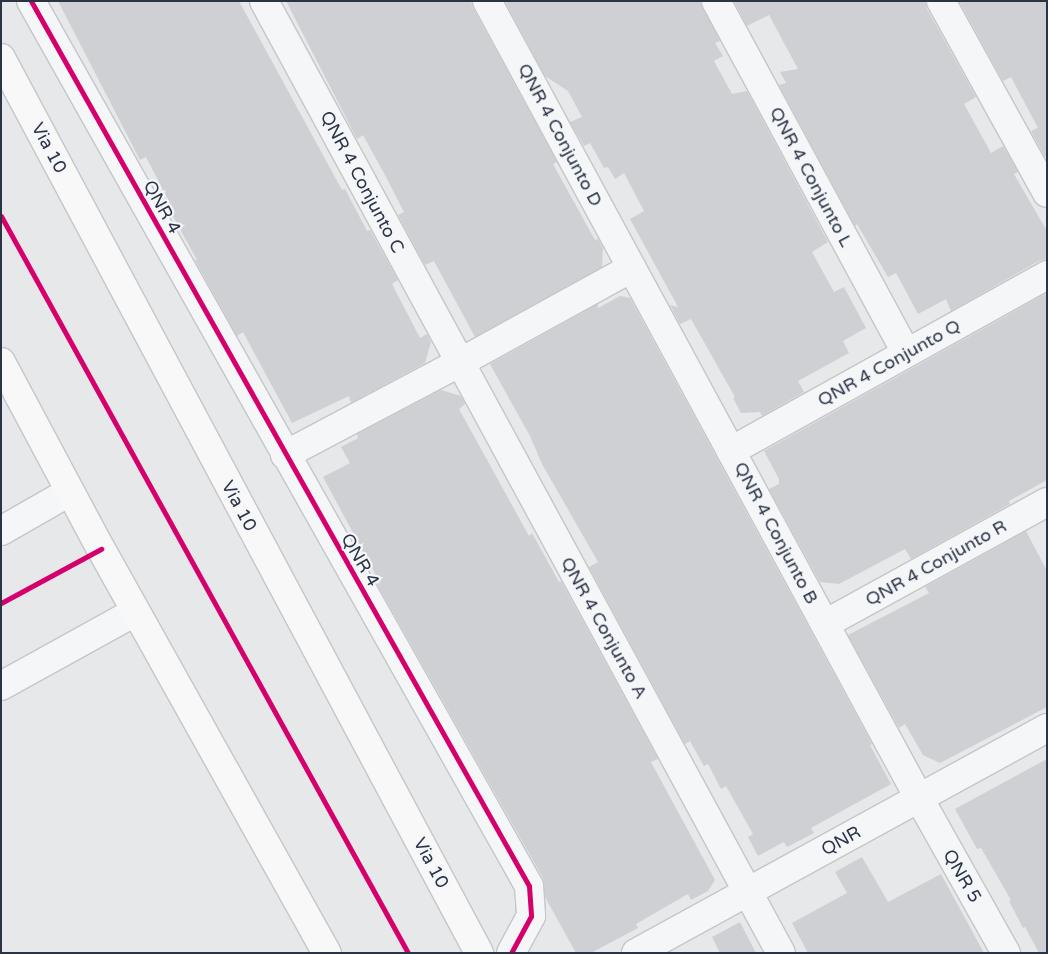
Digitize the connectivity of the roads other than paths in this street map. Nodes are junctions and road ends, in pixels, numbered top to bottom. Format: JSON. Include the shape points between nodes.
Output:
{"nodes":[{"id":1,"x":31,"y":1,"type":"edge"},
{"id":2,"x":264,"y":1,"type":"edge"},
{"id":3,"x":487,"y":1,"type":"edge"},
{"id":4,"x":716,"y":1,"type":"edge"},
{"id":5,"x":941,"y":1,"type":"edge"},
{"id":6,"x":1,"y":58,"type":"edge"},
{"id":7,"x":1047,"y":193,"type":"edge"},
{"id":8,"x":632,"y":268,"type":"junction"},
{"id":9,"x":1047,"y":275,"type":"edge"},
{"id":10,"x":906,"y":353,"type":"junction"},
{"id":11,"x":1,"y":362,"type":"edge"},
{"id":12,"x":459,"y":364,"type":"junction"},
{"id":13,"x":731,"y":451,"type":"junction"},
{"id":14,"x":285,"y":455,"type":"junction"},
{"id":15,"x":69,"y":492,"type":"junction"},
{"id":16,"x":1047,"y":502,"type":"edge"},
{"id":17,"x":1,"y":531,"type":"edge"},
{"id":18,"x":135,"y":612,"type":"junction"},
{"id":19,"x":825,"y":624,"type":"junction"},
{"id":20,"x":1,"y":686,"type":"edge"},
{"id":21,"x":1047,"y":728,"type":"edge"},
{"id":22,"x":919,"y":798,"type":"junction"},
{"id":23,"x":748,"y":892,"type":"junction"},
{"id":24,"x":327,"y":953,"type":"edge"},
{"id":25,"x":479,"y":953,"type":"edge"},
{"id":26,"x":511,"y":953,"type":"edge"},
{"id":27,"x":636,"y":953,"type":"edge"},
{"id":28,"x":781,"y":953,"type":"edge"},
{"id":29,"x":1006,"y":953,"type":"edge"}],
"edges":[{"from":1,"to":14,"type":"street","name":"QNR 4"},
{"from":2,"to":12,"type":"street","name":"QNR 4 Conjunto C"},
{"from":3,"to":8,"type":"street","name":"QNR 4 Conjunto D"},
{"from":4,"to":10,"type":"street","name":"QNR 4 Conjunto L"},
{"from":5,"to":7,"type":"street"},
{"from":6,"to":25,"type":"main road","name":"Via 10"},
{"from":8,"to":12,"type":"street"},
{"from":8,"to":13,"type":"street","name":"QNR 4 Conjunto B"},
{"from":9,"to":10,"type":"street","name":"QNR 4 Conjunto Q"},
{"from":10,"to":13,"type":"street","name":"QNR 4 Conjunto Q"},
{"from":11,"to":15,"type":"main road"},
{"from":12,"to":14,"type":"street"},
{"from":12,"to":23,"type":"street","name":"QNR 4 Conjunto A"},
{"from":13,"to":19,"type":"street","name":"QNR 4 Conjunto B"},
{"from":14,"to":26,"type":"street","name":"QNR 4","via":[[529,886],[531,916]]},
{"from":15,"to":17,"type":"street"},
{"from":15,"to":18,"type":"main road"},
{"from":16,"to":19,"type":"street","name":"QNR 4 Conjunto R"},
{"from":18,"to":20,"type":"street"},
{"from":18,"to":24,"type":"main road"},
{"from":19,"to":22,"type":"street","name":"QNR 4 Conjunto B"},
{"from":21,"to":22,"type":"street","name":"QNR"},
{"from":22,"to":23,"type":"street","name":"QNR"},
{"from":22,"to":29,"type":"street","name":"QNR 5"},
{"from":23,"to":27,"type":"street","name":"QNR"},
{"from":23,"to":28,"type":"street","name":"QNR 4 Conjunto A"}]}
